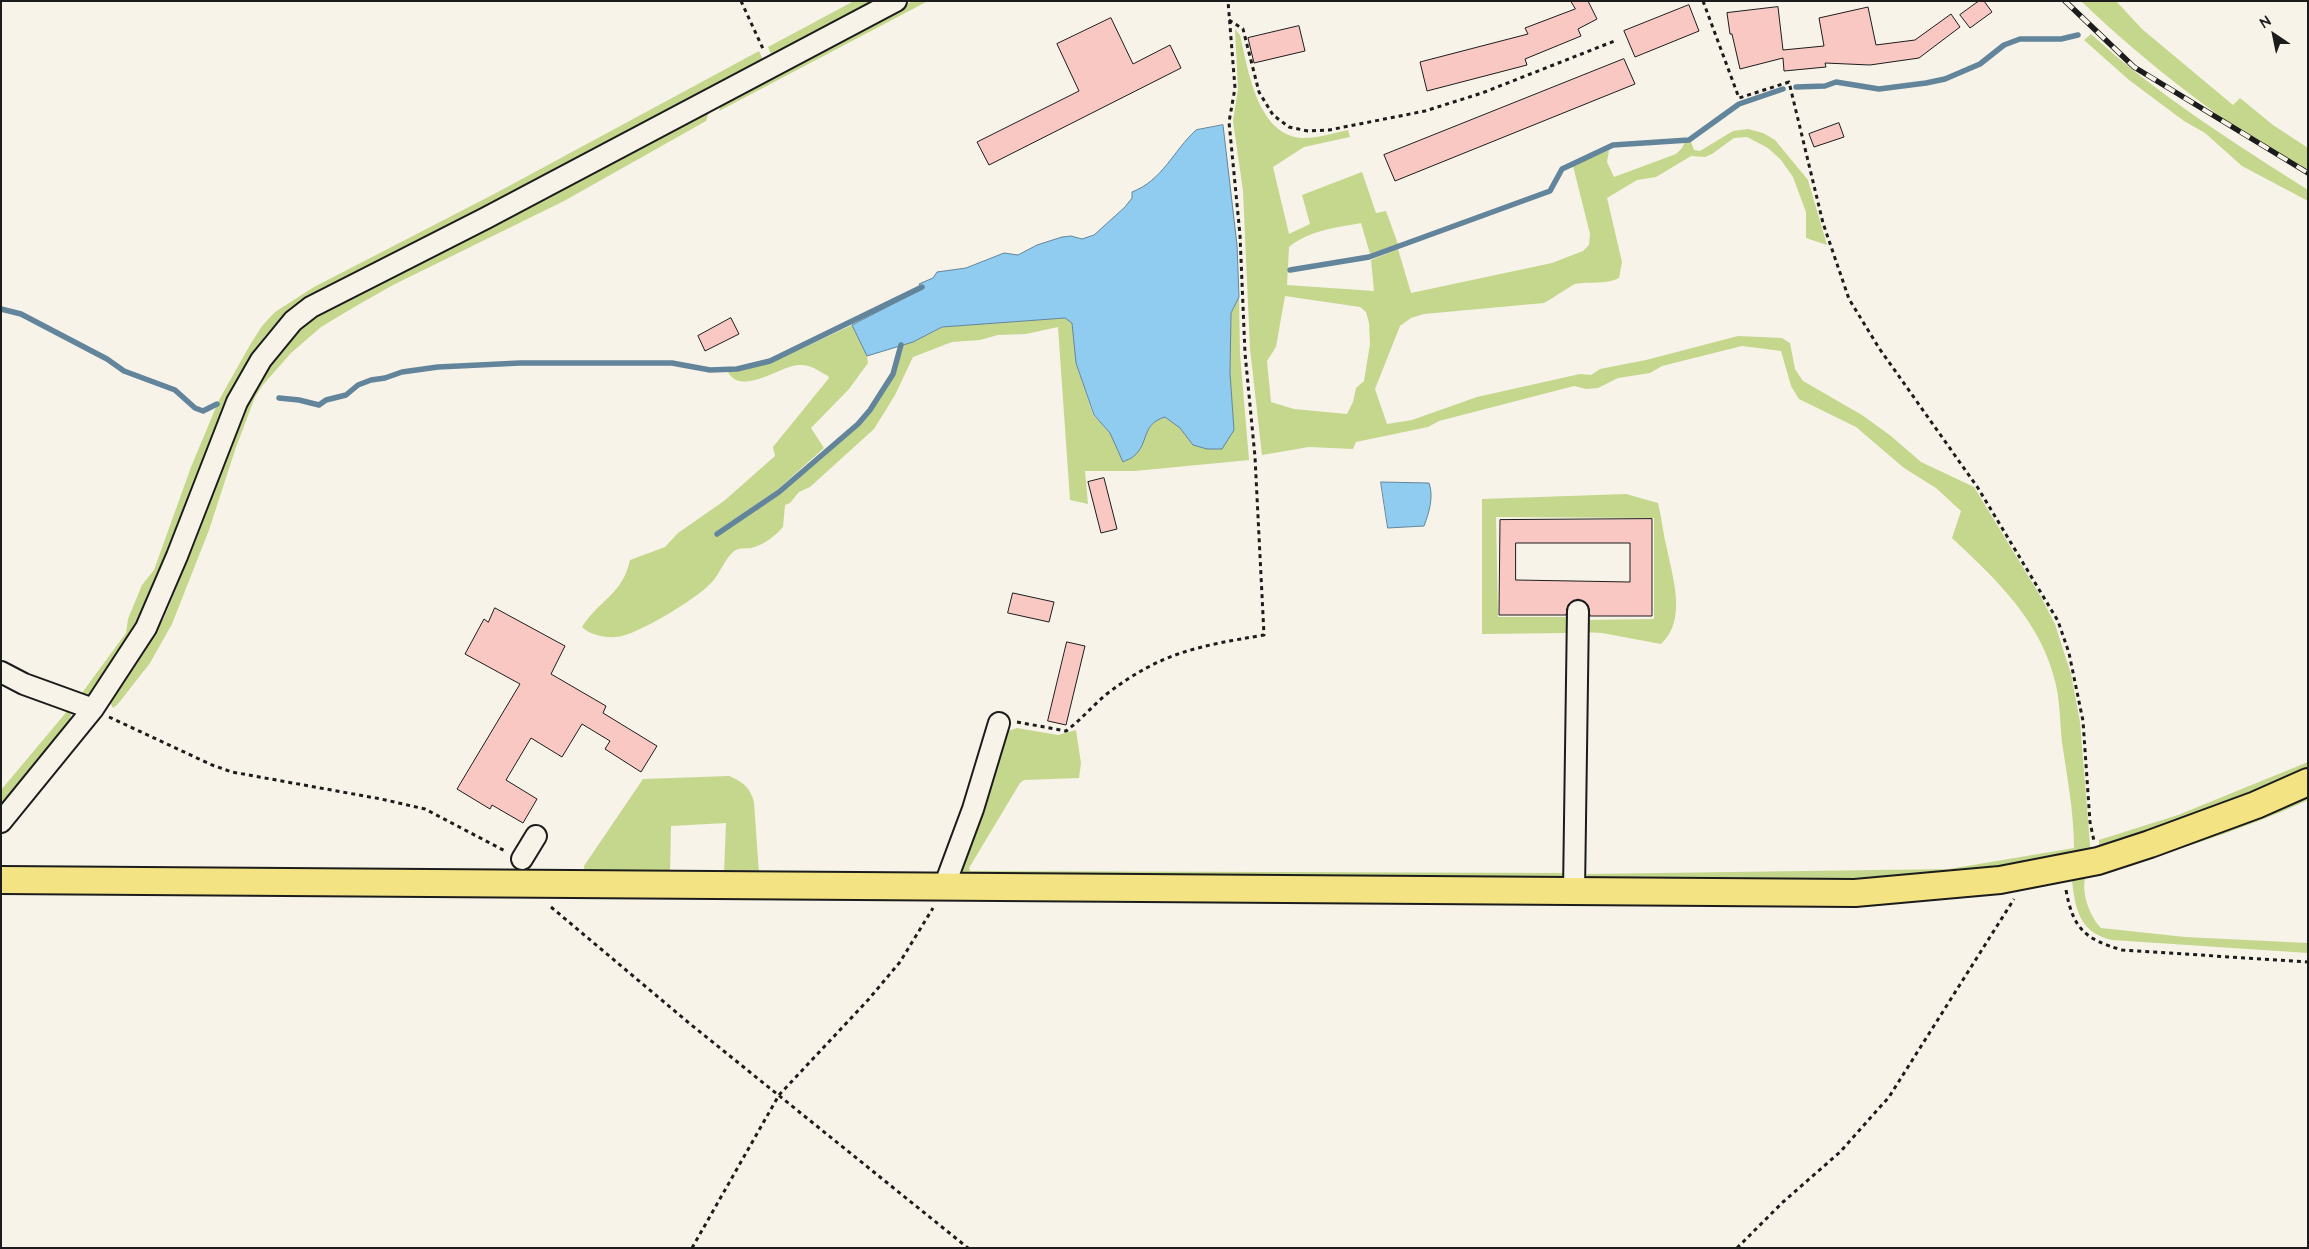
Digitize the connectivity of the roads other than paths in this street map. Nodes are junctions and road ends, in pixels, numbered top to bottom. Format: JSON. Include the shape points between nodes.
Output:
{"nodes":[{"id":1,"x":896,"y":1,"type":"edge"},
{"id":2,"x":1578,"y":611,"type":"dead end"},
{"id":3,"x":1,"y":672,"type":"edge"},
{"id":4,"x":93,"y":709,"type":"junction"},
{"id":5,"x":999,"y":723,"type":"road end"},
{"id":6,"x":2308,"y":782,"type":"edge"},
{"id":7,"x":1,"y":822,"type":"edge"},
{"id":8,"x":536,"y":836,"type":"dead end"},
{"id":9,"x":522,"y":859,"type":"road end"},
{"id":10,"x":1,"y":880,"type":"edge"},
{"id":11,"x":944,"y":887,"type":"junction"},
{"id":12,"x":1574,"y":891,"type":"junction"}],
"edges":[{"from":1,"to":4,"type":"street","via":[[311,307],[293,321],[261,360],[237,402],[178,556],[146,628]]},
{"from":2,"to":12,"type":"street"},
{"from":3,"to":4,"type":"street","via":[[24,684]]},
{"from":4,"to":7,"type":"street"},
{"from":5,"to":11,"type":"street","via":[[973,809]]},
{"from":6,"to":12,"type":"main road","via":[[2229,816],[2098,861],[2000,880],[1855,893]]},
{"from":8,"to":9,"type":"street"},
{"from":10,"to":11,"type":"main road"},
{"from":11,"to":12,"type":"main road"}]}
